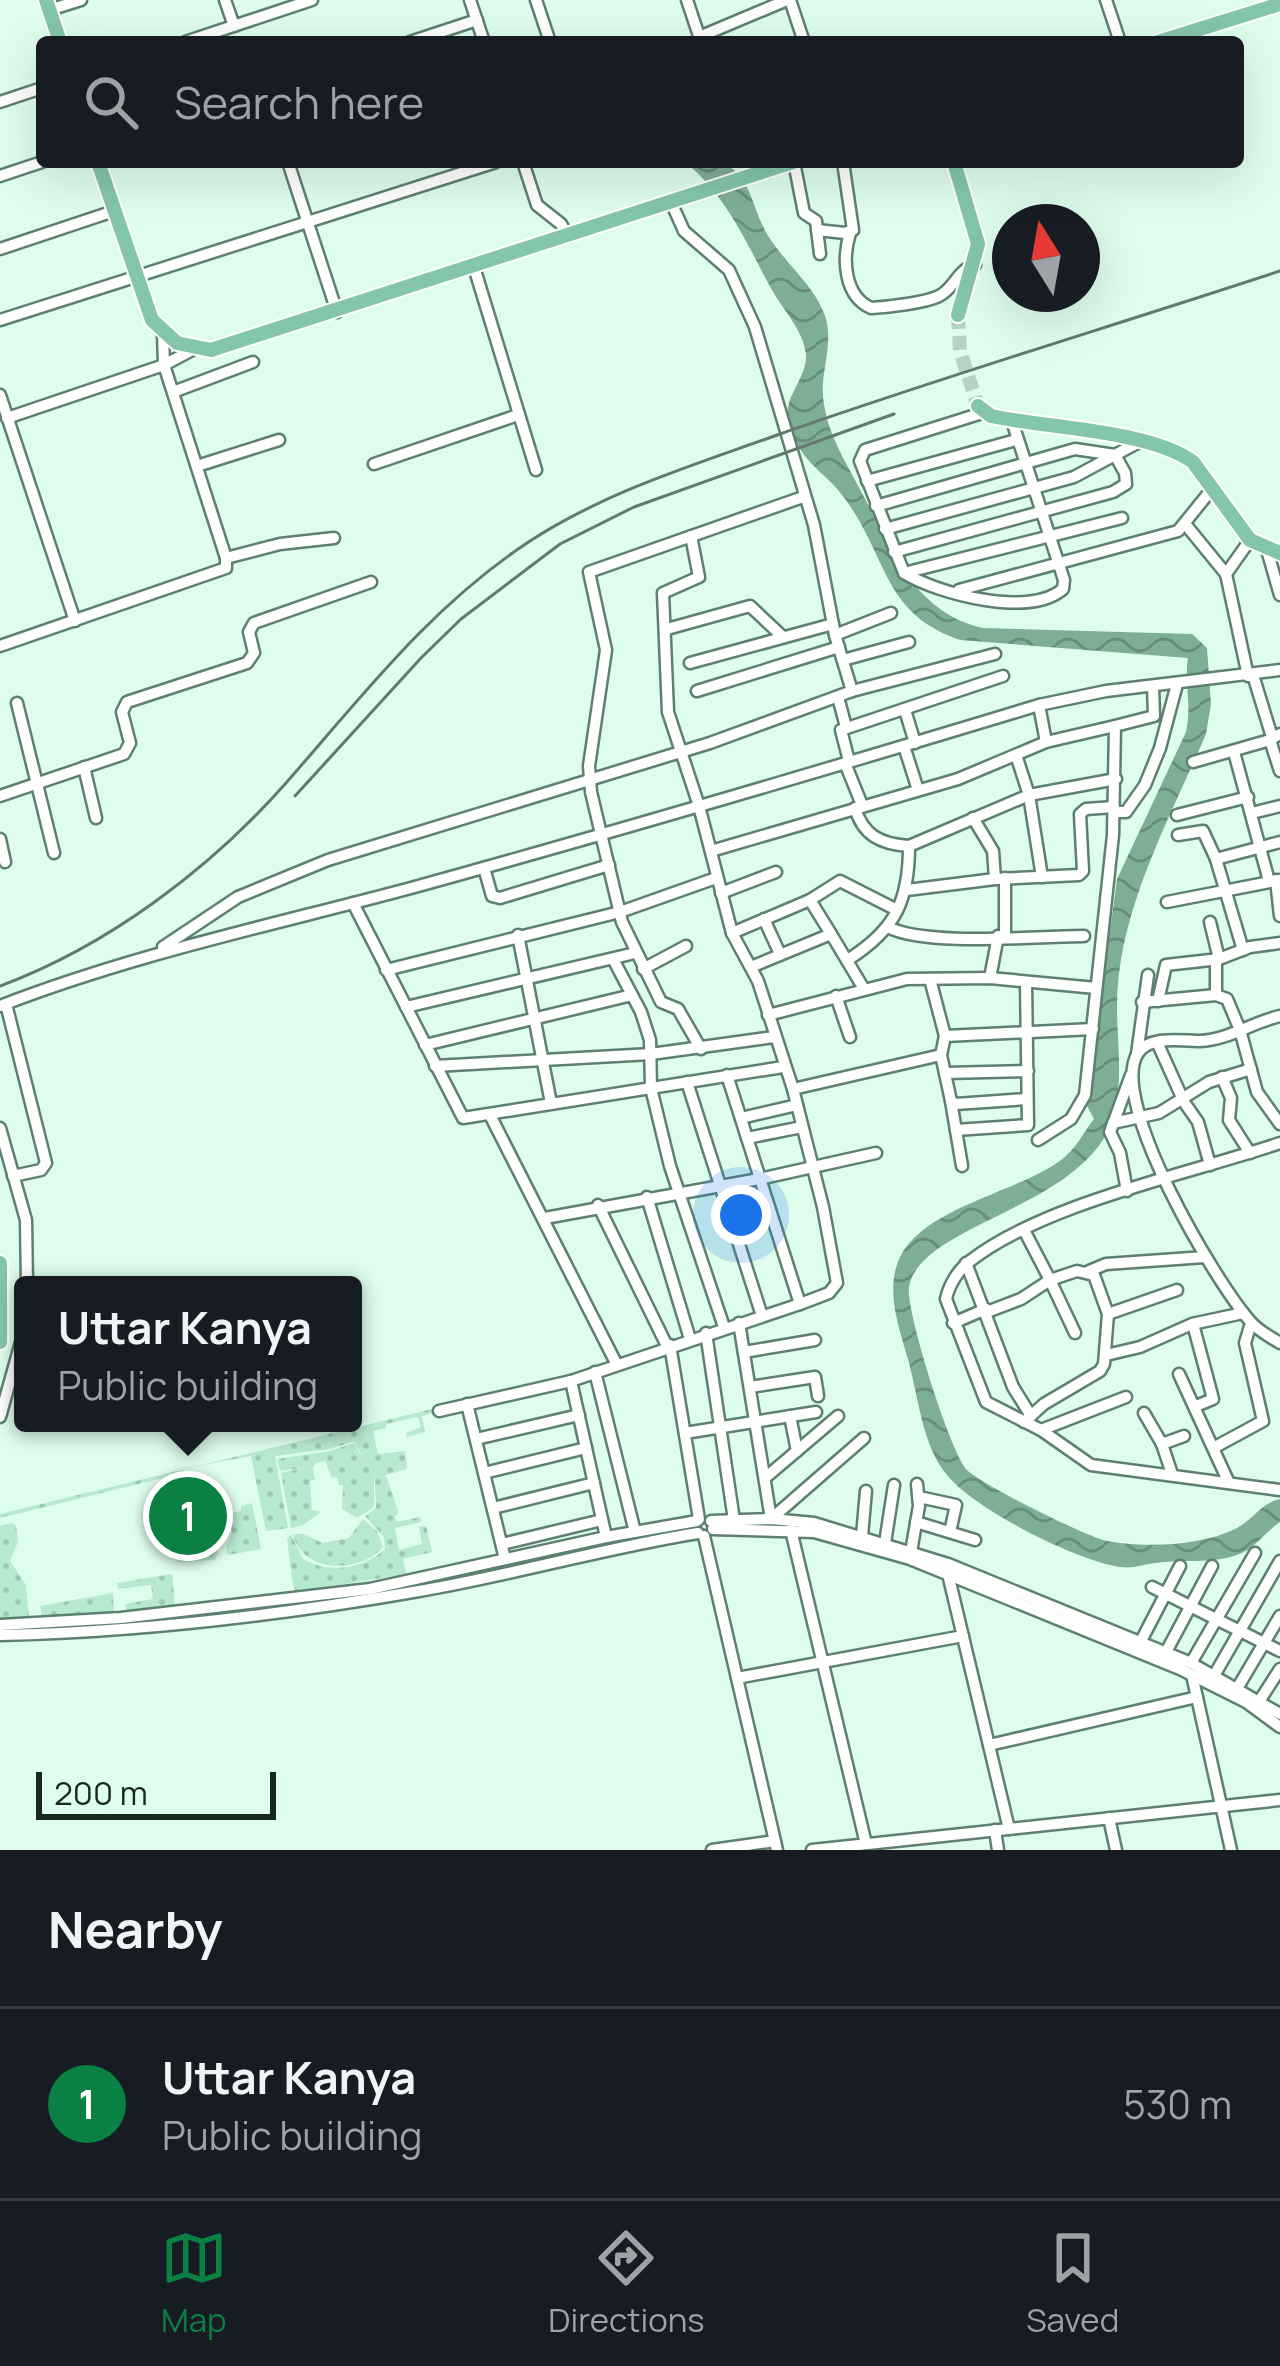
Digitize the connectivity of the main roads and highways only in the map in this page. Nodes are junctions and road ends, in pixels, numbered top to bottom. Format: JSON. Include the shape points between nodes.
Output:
{"nodes":[{"id":1,"x":1280,"y":4,"type":"edge"},
{"id":2,"x":48,"y":5,"type":"edge"},
{"id":3,"x":58,"y":36,"type":"edge"},
{"id":4,"x":1177,"y":36,"type":"edge"},
{"id":5,"x":100,"y":168,"type":"edge"},
{"id":6,"x":956,"y":168,"type":"edge"},
{"id":7,"x":757,"y":170,"type":"edge"},
{"id":8,"x":958,"y":315,"type":"tunnel mouth"},
{"id":9,"x":980,"y":409,"type":"road end"},
{"id":10,"x":1273,"y":552,"type":"edge"},
{"id":11,"x":0,"y":1263,"type":"edge"},
{"id":12,"x":0,"y":1342,"type":"edge"}],
"edges":[{"from":1,"to":4,"type":"main road"},
{"from":2,"to":3,"type":"main road"},
{"from":5,"to":7,"type":"main road","via":[[148,312],[163,333],[194,349],[228,347]]},
{"from":6,"to":8,"type":"main road","via":[[976,229],[975,265]]},
{"from":9,"to":10,"type":"main road","via":[[1182,454],[1250,541]]},
{"from":11,"to":12,"type":"main road"}]}
